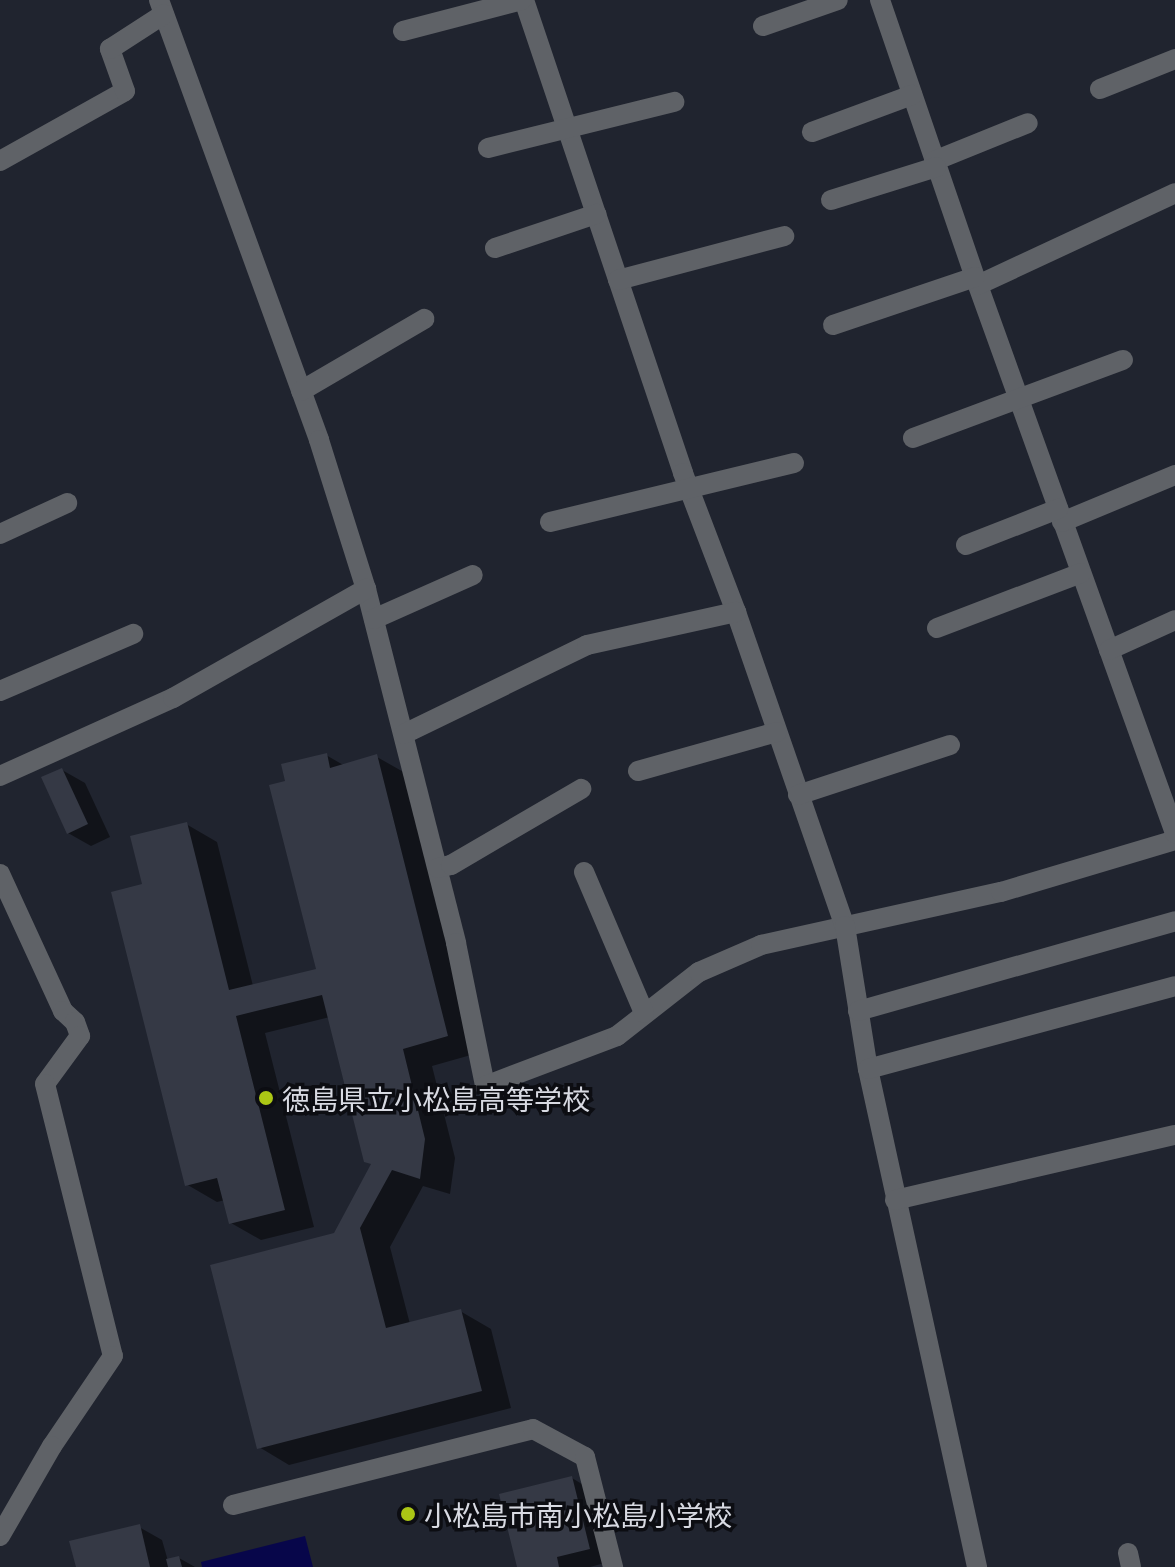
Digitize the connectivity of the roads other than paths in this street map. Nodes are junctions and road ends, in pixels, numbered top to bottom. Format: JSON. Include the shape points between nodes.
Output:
{"nodes":[{"id":1,"x":523,"y":0,"type":"edge"},
{"id":2,"x":838,"y":0,"type":"edge"},
{"id":3,"x":880,"y":0,"type":"edge"},
{"id":4,"x":162,"y":7,"type":"edge"},
{"id":5,"x":763,"y":26,"type":"dead end"},
{"id":6,"x":403,"y":31,"type":"dead end"},
{"id":7,"x":1175,"y":59,"type":"edge"},
{"id":8,"x":1100,"y":89,"type":"dead end"},
{"id":9,"x":912,"y":95,"type":"junction"},
{"id":10,"x":674,"y":102,"type":"dead end"},
{"id":11,"x":1028,"y":123,"type":"dead end"},
{"id":12,"x":566,"y":128,"type":"junction"},
{"id":13,"x":812,"y":132,"type":"dead end"},
{"id":14,"x":488,"y":148,"type":"dead end"},
{"id":15,"x":0,"y":161,"type":"edge"},
{"id":16,"x":935,"y":164,"type":"junction"},
{"id":17,"x":1175,"y":193,"type":"edge"},
{"id":18,"x":831,"y":200,"type":"dead end"},
{"id":19,"x":596,"y":214,"type":"junction"},
{"id":20,"x":784,"y":236,"type":"dead end"},
{"id":21,"x":495,"y":248,"type":"dead end"},
{"id":22,"x":618,"y":280,"type":"junction"},
{"id":23,"x":977,"y":281,"type":"junction"},
{"id":24,"x":424,"y":319,"type":"dead end"},
{"id":25,"x":833,"y":325,"type":"dead end"},
{"id":26,"x":1123,"y":360,"type":"dead end"},
{"id":27,"x":301,"y":391,"type":"junction"},
{"id":28,"x":1018,"y":398,"type":"junction"},
{"id":29,"x":913,"y":438,"type":"dead end"},
{"id":30,"x":794,"y":463,"type":"dead end"},
{"id":31,"x":1175,"y":475,"type":"edge"},
{"id":32,"x":688,"y":487,"type":"junction"},
{"id":33,"x":67,"y":503,"type":"dead end"},
{"id":34,"x":1060,"y":516,"type":"junction"},
{"id":35,"x":550,"y":522,"type":"dead end"},
{"id":36,"x":0,"y":534,"type":"edge"},
{"id":37,"x":966,"y":545,"type":"dead end"},
{"id":38,"x":1081,"y":573,"type":"junction"},
{"id":39,"x":473,"y":575,"type":"dead end"},
{"id":40,"x":366,"y":589,"type":"junction"},
{"id":41,"x":736,"y":612,"type":"junction"},
{"id":42,"x":374,"y":619,"type":"junction"},
{"id":43,"x":1175,"y":620,"type":"edge"},
{"id":44,"x":937,"y":628,"type":"dead end"},
{"id":45,"x":133,"y":634,"type":"dead end"},
{"id":46,"x":1109,"y":650,"type":"junction"},
{"id":47,"x":0,"y":691,"type":"edge"},
{"id":48,"x":777,"y":732,"type":"junction"},
{"id":49,"x":404,"y":734,"type":"junction"},
{"id":50,"x":950,"y":745,"type":"dead end"},
{"id":51,"x":638,"y":771,"type":"dead end"},
{"id":52,"x":0,"y":776,"type":"edge"},
{"id":53,"x":581,"y":789,"type":"dead end"},
{"id":54,"x":798,"y":795,"type":"junction"},
{"id":55,"x":1175,"y":833,"type":"edge"},
{"id":56,"x":1175,"y":840,"type":"edge"},
{"id":57,"x":438,"y":868,"type":"junction"},
{"id":58,"x":584,"y":872,"type":"dead end"},
{"id":59,"x":0,"y":874,"type":"edge"},
{"id":60,"x":1175,"y":921,"type":"edge"},
{"id":61,"x":845,"y":926,"type":"junction"},
{"id":62,"x":1175,"y":986,"type":"edge"},
{"id":63,"x":858,"y":1011,"type":"junction"},
{"id":64,"x":644,"y":1013,"type":"junction"},
{"id":65,"x":868,"y":1069,"type":"junction"},
{"id":66,"x":1175,"y":1135,"type":"edge"},
{"id":67,"x":895,"y":1200,"type":"junction"},
{"id":68,"x":233,"y":1505,"type":"dead end"},
{"id":69,"x":0,"y":1536,"type":"edge"},
{"id":70,"x":613,"y":1567,"type":"edge"},
{"id":71,"x":977,"y":1567,"type":"edge"}],
"edges":[{"from":1,"to":6,"type":"street"},
{"from":1,"to":12,"type":"street"},
{"from":2,"to":5,"type":"street"},
{"from":3,"to":9,"type":"street"},
{"from":4,"to":15,"type":"street","via":[[110,49],[125,91]]},
{"from":4,"to":27,"type":"street"},
{"from":7,"to":8,"type":"street"},
{"from":9,"to":13,"type":"street"},
{"from":9,"to":16,"type":"street"},
{"from":10,"to":12,"type":"street"},
{"from":11,"to":16,"type":"street"},
{"from":12,"to":14,"type":"street"},
{"from":12,"to":19,"type":"street"},
{"from":16,"to":18,"type":"street"},
{"from":16,"to":23,"type":"street"},
{"from":17,"to":23,"type":"street"},
{"from":19,"to":21,"type":"street"},
{"from":19,"to":22,"type":"street"},
{"from":20,"to":22,"type":"street"},
{"from":22,"to":32,"type":"street"},
{"from":23,"to":25,"type":"street"},
{"from":23,"to":28,"type":"street"},
{"from":24,"to":27,"type":"street"},
{"from":26,"to":28,"type":"street"},
{"from":27,"to":40,"type":"street"},
{"from":28,"to":29,"type":"street"},
{"from":28,"to":34,"type":"street"},
{"from":30,"to":32,"type":"street"},
{"from":31,"to":34,"type":"street"},
{"from":32,"to":35,"type":"street"},
{"from":32,"to":41,"type":"street"},
{"from":33,"to":36,"type":"street"},
{"from":34,"to":37,"type":"street"},
{"from":34,"to":38,"type":"street"},
{"from":38,"to":44,"type":"street"},
{"from":38,"to":46,"type":"street"},
{"from":39,"to":42,"type":"street"},
{"from":40,"to":42,"type":"street"},
{"from":40,"to":52,"type":"street","via":[[173,698]]},
{"from":41,"to":48,"type":"street"},
{"from":41,"to":49,"type":"street","via":[[587,645]]},
{"from":42,"to":49,"type":"street"},
{"from":43,"to":46,"type":"street"},
{"from":45,"to":47,"type":"street"},
{"from":46,"to":55,"type":"street"},
{"from":48,"to":51,"type":"street"},
{"from":48,"to":54,"type":"street"},
{"from":49,"to":57,"type":"street"},
{"from":50,"to":54,"type":"street"},
{"from":53,"to":57,"type":"street"},
{"from":54,"to":61,"type":"street"},
{"from":56,"to":61,"type":"street","via":[[1001,892]]},
{"from":57,"to":64,"type":"street","via":[[485,1086],[617,1036]]},
{"from":58,"to":64,"type":"street"},
{"from":59,"to":69,"type":"street","via":[[63,1011],[80,1036],[45,1084],[113,1356]]},
{"from":60,"to":63,"type":"street"},
{"from":61,"to":63,"type":"street"},
{"from":61,"to":64,"type":"street","via":[[761,945],[712,967]]},
{"from":62,"to":65,"type":"street"},
{"from":63,"to":65,"type":"street"},
{"from":65,"to":67,"type":"street"},
{"from":66,"to":67,"type":"street"},
{"from":67,"to":71,"type":"street"},
{"from":68,"to":70,"type":"street","via":[[533,1429],[585,1457]]}]}
